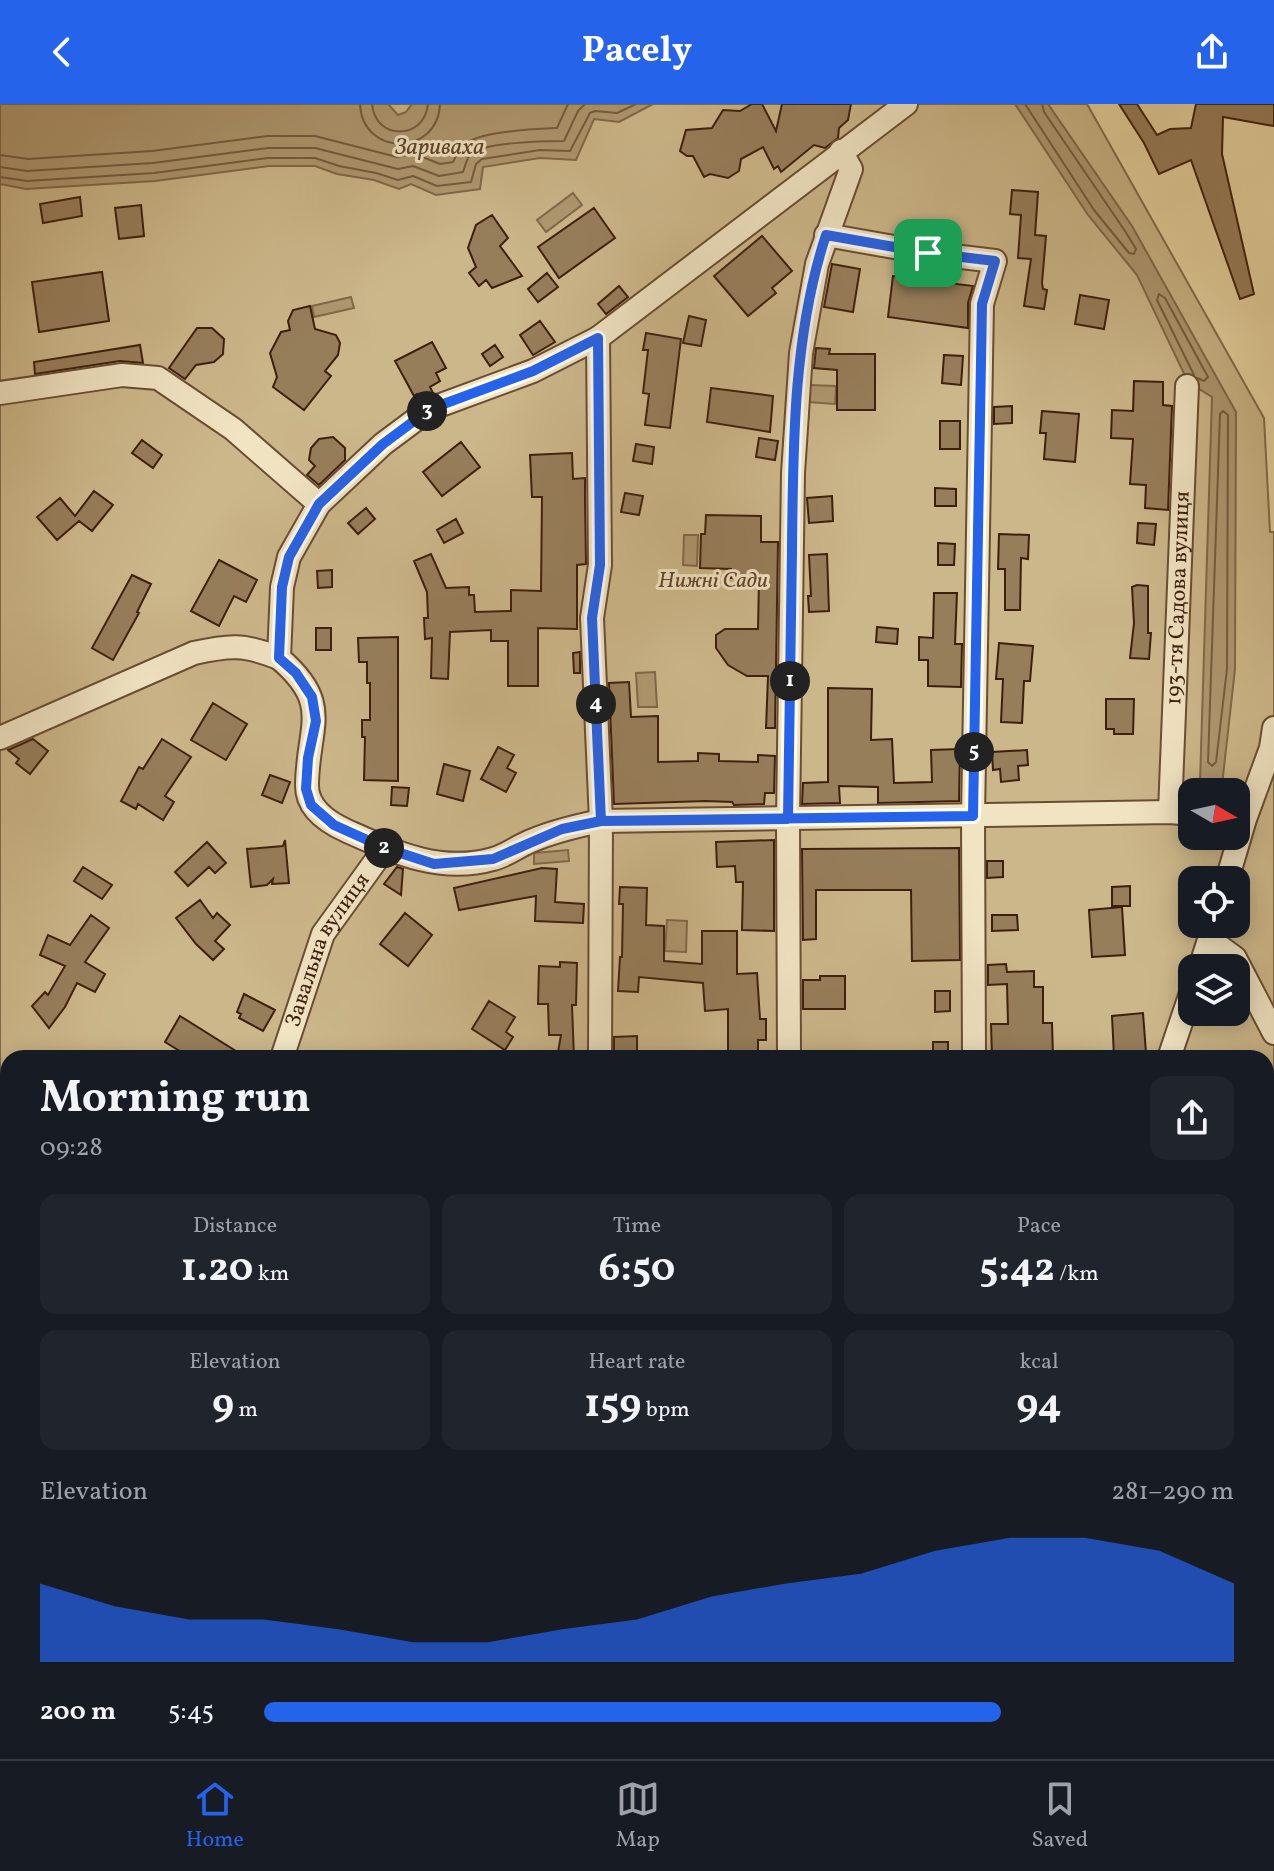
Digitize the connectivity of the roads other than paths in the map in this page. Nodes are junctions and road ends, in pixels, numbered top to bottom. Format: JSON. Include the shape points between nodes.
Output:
{"nodes":[{"id":1,"x":906,"y":104,"type":"edge"},
{"id":2,"x":841,"y":151,"type":"junction"},
{"id":3,"x":826,"y":235,"type":"junction"},
{"id":4,"x":598,"y":338,"type":"junction"},
{"id":5,"x":1187,"y":386,"type":"dead end"},
{"id":6,"x":0,"y":393,"type":"edge"},
{"id":7,"x":319,"y":504,"type":"junction"},
{"id":8,"x":279,"y":658,"type":"junction"},
{"id":9,"x":1274,"y":728,"type":"edge"},
{"id":10,"x":0,"y":738,"type":"edge"},
{"id":11,"x":1181,"y":778,"type":"edge"},
{"id":12,"x":1250,"y":796,"type":"edge"},
{"id":13,"x":1178,"y":813,"type":"edge"},
{"id":14,"x":973,"y":816,"type":"junction"},
{"id":15,"x":788,"y":819,"type":"junction"},
{"id":16,"x":601,"y":821,"type":"junction"},
{"id":17,"x":385,"y":848,"type":"junction"},
{"id":18,"x":1217,"y":938,"type":"edge"},
{"id":19,"x":1180,"y":1026,"type":"edge"},
{"id":20,"x":1274,"y":1033,"type":"edge"},
{"id":21,"x":285,"y":1050,"type":"edge"},
{"id":22,"x":600,"y":1050,"type":"edge"},
{"id":23,"x":789,"y":1050,"type":"edge"},
{"id":24,"x":974,"y":1050,"type":"edge"},
{"id":25,"x":1172,"y":1050,"type":"edge"}],
"edges":[{"from":1,"to":2,"type":"street"},
{"from":2,"to":3,"type":"street","via":[[851,169]]},
{"from":2,"to":4,"type":"street"},
{"from":3,"to":14,"type":"street","via":[[995,261],[982,304]]},
{"from":3,"to":15,"type":"street","via":[[801,353],[793,473]]},
{"from":4,"to":7,"type":"street","via":[[533,371],[430,409]]},
{"from":4,"to":16,"type":"street","via":[[600,565],[592,618]]},
{"from":5,"to":11,"type":"street","name":"193-тя Садова вулиця"},
{"from":6,"to":7,"type":"street","via":[[122,375],[158,378],[233,429]]},
{"from":7,"to":8,"type":"street","via":[[289,557],[282,587]]},
{"from":8,"to":10,"type":"street","via":[[225,646],[194,653]]},
{"from":8,"to":17,"type":"street","via":[[312,697],[316,721],[306,789],[311,805],[334,825]]},
{"from":9,"to":12,"type":"street"},
{"from":13,"to":14,"type":"street"},
{"from":14,"to":15,"type":"street"},
{"from":14,"to":24,"type":"street"},
{"from":15,"to":16,"type":"street"},
{"from":15,"to":23,"type":"street"},
{"from":16,"to":17,"type":"street","via":[[562,829],[493,859],[471,862],[434,864]]},
{"from":16,"to":22,"type":"street"},
{"from":17,"to":21,"type":"street","name":"Завальна вулиця","via":[[323,934]]},
{"from":18,"to":20,"type":"street","via":[[1235,958]]},
{"from":19,"to":25,"type":"street"}]}
